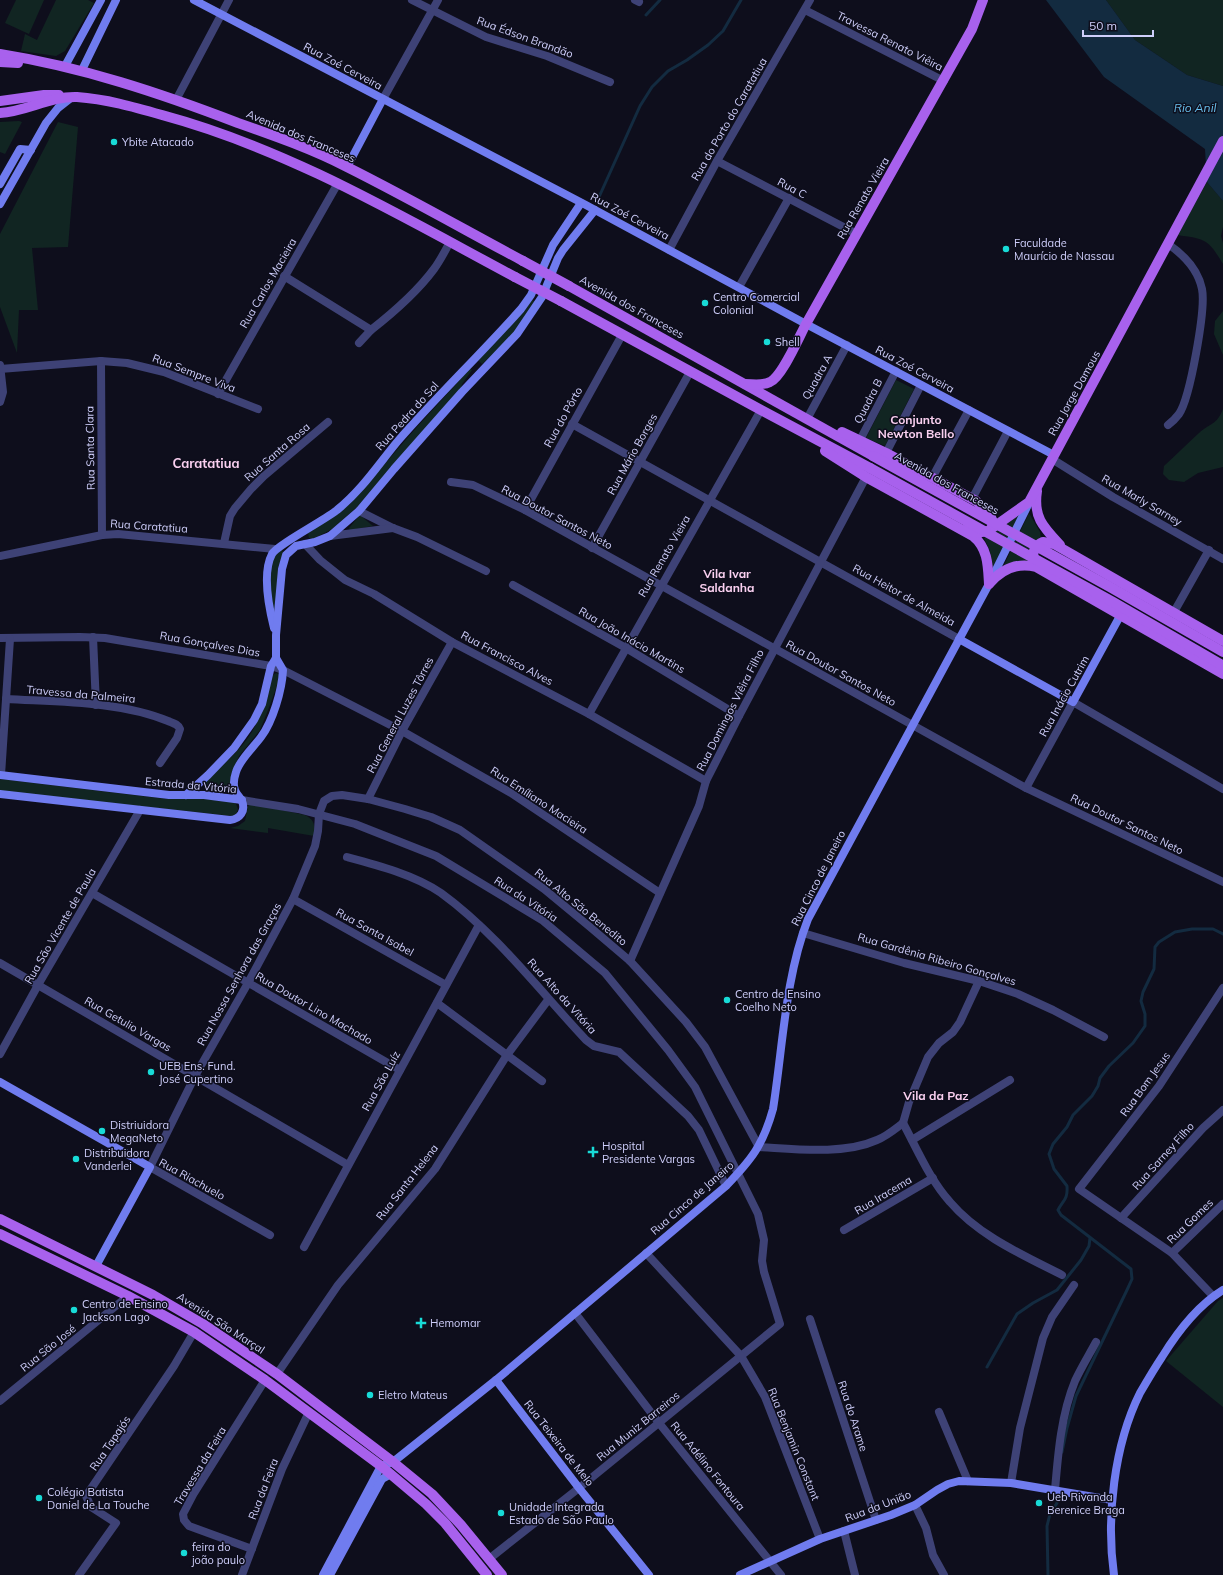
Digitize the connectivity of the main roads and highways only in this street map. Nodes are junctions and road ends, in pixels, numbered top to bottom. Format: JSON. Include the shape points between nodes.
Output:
{"nodes":[{"id":1,"x":983,"y":0,"type":"edge"},
{"id":2,"x":0,"y":54,"type":"edge"},
{"id":3,"x":0,"y":62,"type":"edge"},
{"id":4,"x":118,"y":81,"type":"junction"},
{"id":5,"x":98,"y":100,"type":"junction"},
{"id":6,"x":0,"y":101,"type":"edge"},
{"id":7,"x":0,"y":113,"type":"edge"},
{"id":8,"x":1223,"y":141,"type":"edge"},
{"id":9,"x":745,"y":384,"type":"junction"},
{"id":10,"x":807,"y":419,"type":"junction"},
{"id":11,"x":868,"y":472,"type":"junction"},
{"id":12,"x":1038,"y":484,"type":"junction"},
{"id":13,"x":965,"y":530,"type":"junction"},
{"id":14,"x":988,"y":531,"type":"junction"},
{"id":15,"x":1066,"y":550,"type":"junction"},
{"id":16,"x":1039,"y":568,"type":"junction"},
{"id":17,"x":1223,"y":641,"type":"edge"},
{"id":18,"x":1223,"y":652,"type":"edge"},
{"id":19,"x":1223,"y":668,"type":"edge"},
{"id":20,"x":0,"y":1219,"type":"edge"},
{"id":21,"x":0,"y":1234,"type":"edge"},
{"id":22,"x":392,"y":1462,"type":"junction"},
{"id":23,"x":391,"y":1474,"type":"junction"},
{"id":24,"x":487,"y":1575,"type":"edge"},
{"id":25,"x":502,"y":1575,"type":"edge"}],
"edges":[{"from":1,"to":9,"type":"main road","name":"Rua Renato Vieira","via":[[972,29],[944,81],[777,377],[763,384]]},
{"from":2,"to":4,"type":"main road","name":"Avenida dos Franceses","via":[[65,66]]},
{"from":3,"to":4,"type":"main road","via":[[14,62]]},
{"from":4,"to":9,"type":"main road","name":"Avenida dos Franceses","bridge":true,"via":[[298,145],[347,167]]},
{"from":5,"to":6,"type":"main road","via":[[50,94]]},
{"from":5,"to":7,"type":"main road","via":[[72,97]]},
{"from":5,"to":11,"type":"main road","bridge":true,"via":[[159,114],[221,133],[338,183],[561,301]]},
{"from":8,"to":12,"type":"main road","name":"Rua Jorge Damous"},
{"from":9,"to":10,"type":"main road","name":"Avenida dos Franceses"},
{"from":10,"to":14,"type":"main road","via":[[860,440],[972,499],[990,515],[993,525]]},
{"from":10,"to":18,"type":"main road","name":"Avenida dos Franceses","bridge":true},
{"from":11,"to":13,"type":"main road"},
{"from":11,"to":19,"type":"main road","bridge":true,"via":[[1113,602]]},
{"from":12,"to":14,"type":"main road","name":"Rua Jorge Damous","via":[[1029,502]]},
{"from":12,"to":15,"type":"main road","via":[[1036,503],[1039,518]]},
{"from":13,"to":14,"type":"main road","via":[[976,533]]},
{"from":13,"to":16,"type":"main road","via":[[977,539],[984,549],[989,584],[1010,567],[1024,565]]},
{"from":15,"to":16,"type":"main road","via":[[1048,542],[1040,544],[1034,549],[1033,556]]},
{"from":15,"to":17,"type":"main road"},
{"from":16,"to":19,"type":"main road","via":[[1120,616]]},
{"from":20,"to":22,"type":"main road","name":"Avenida São Marçal","via":[[153,1295],[203,1324],[277,1374]]},
{"from":21,"to":23,"type":"main road","name":"Avenida São Marçal","via":[[128,1296],[194,1332],[265,1380]]},
{"from":22,"to":23,"type":"main road"},
{"from":22,"to":25,"type":"main road","name":"Avenida São Marçal","via":[[432,1494]]},
{"from":23,"to":24,"type":"main road","name":"Avenida São Marçal","via":[[445,1523]]}]}
